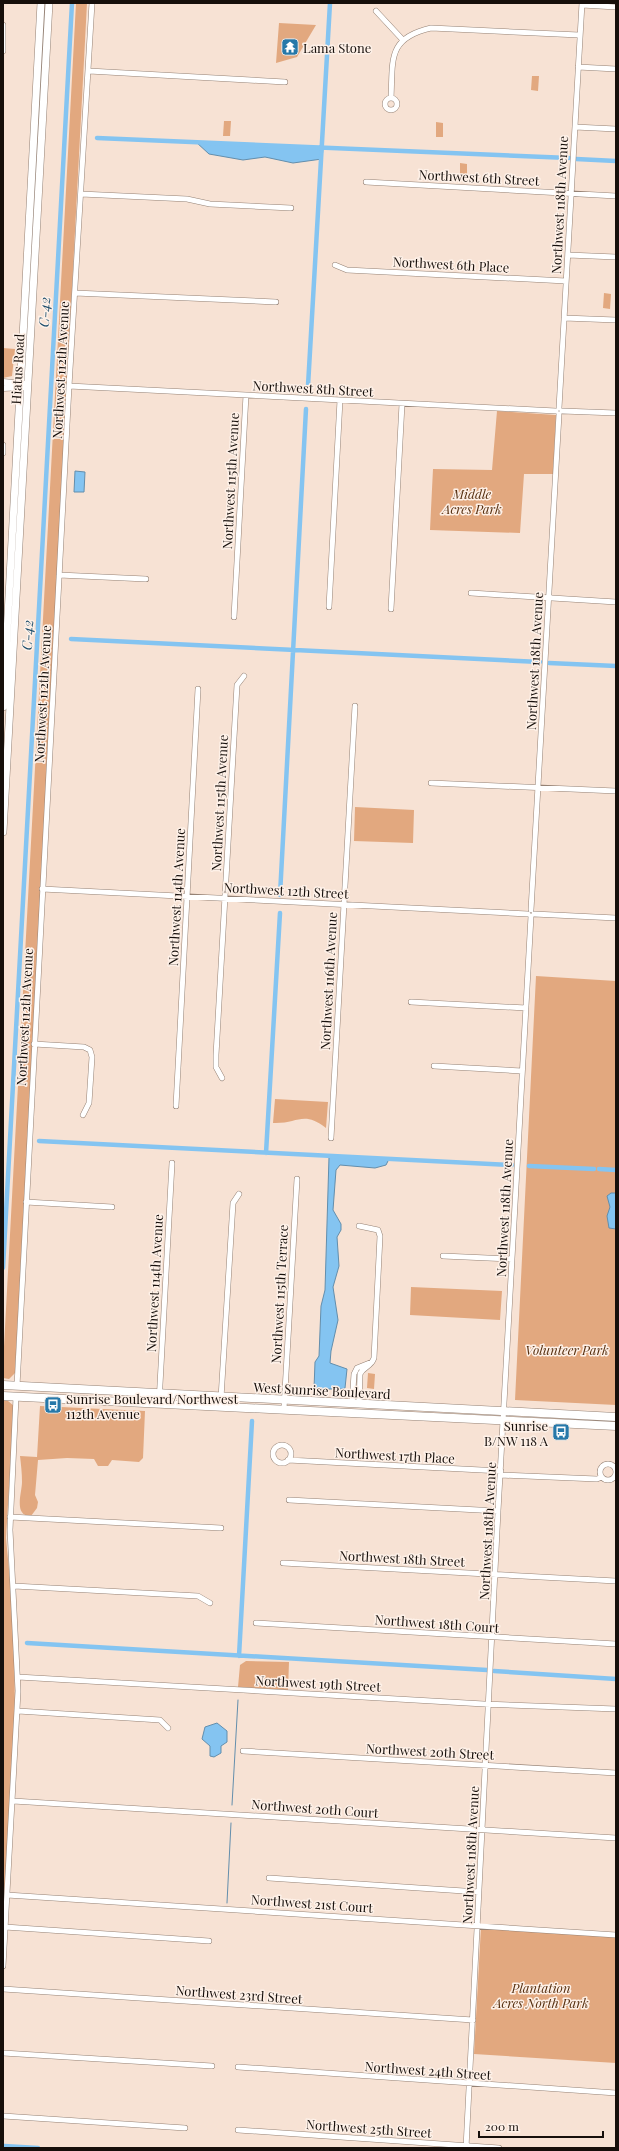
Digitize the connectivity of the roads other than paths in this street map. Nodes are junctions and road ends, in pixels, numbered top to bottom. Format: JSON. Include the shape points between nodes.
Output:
{"nodes":[{"id":1,"x":42,"y":3,"type":"edge"},
{"id":2,"x":49,"y":3,"type":"edge"},
{"id":3,"x":92,"y":3,"type":"edge"},
{"id":4,"x":582,"y":4,"type":"edge"},
{"id":5,"x":616,"y":7,"type":"edge"},
{"id":6,"x":376,"y":10,"type":"dead end"},
{"id":7,"x":44,"y":19,"type":"junction"},
{"id":8,"x":3,"y":25,"type":"edge"},
{"id":9,"x":580,"y":35,"type":"junction"},
{"id":10,"x":402,"y":39,"type":"junction"},
{"id":11,"x":3,"y":51,"type":"edge"},
{"id":12,"x":578,"y":67,"type":"junction"},
{"id":13,"x":616,"y":69,"type":"edge"},
{"id":14,"x":89,"y":71,"type":"junction"},
{"id":15,"x":285,"y":82,"type":"dead end"},
{"id":16,"x":391,"y":98,"type":"dead end"},
{"id":17,"x":575,"y":127,"type":"junction"},
{"id":18,"x":616,"y":129,"type":"edge"},
{"id":19,"x":366,"y":182,"type":"dead end"},
{"id":20,"x":572,"y":193,"type":"junction"},
{"id":21,"x":81,"y":194,"type":"junction"},
{"id":22,"x":616,"y":196,"type":"edge"},
{"id":23,"x":291,"y":208,"type":"dead end"},
{"id":24,"x":568,"y":254,"type":"junction"},
{"id":25,"x":616,"y":257,"type":"edge"},
{"id":26,"x":335,"y":265,"type":"dead end"},
{"id":27,"x":566,"y":281,"type":"junction"},
{"id":28,"x":75,"y":293,"type":"junction"},
{"id":29,"x":276,"y":302,"type":"dead end"},
{"id":30,"x":564,"y":318,"type":"junction"},
{"id":31,"x":616,"y":320,"type":"edge"},
{"id":32,"x":3,"y":382,"type":"edge"},
{"id":33,"x":23,"y":385,"type":"junction"},
{"id":34,"x":70,"y":386,"type":"junction"},
{"id":35,"x":3,"y":388,"type":"edge"},
{"id":36,"x":246,"y":395,"type":"junction"},
{"id":37,"x":340,"y":400,"type":"junction"},
{"id":38,"x":402,"y":404,"type":"junction"},
{"id":39,"x":559,"y":411,"type":"junction"},
{"id":40,"x":616,"y":413,"type":"edge"},
{"id":41,"x":3,"y":444,"type":"edge"},
{"id":42,"x":3,"y":453,"type":"edge"},
{"id":43,"x":60,"y":575,"type":"junction"},
{"id":44,"x":146,"y":579,"type":"dead end"},
{"id":45,"x":471,"y":593,"type":"dead end"},
{"id":46,"x":549,"y":598,"type":"junction"},
{"id":47,"x":616,"y":602,"type":"edge"},
{"id":48,"x":329,"y":607,"type":"dead end"},
{"id":49,"x":391,"y":608,"type":"dead end"},
{"id":50,"x":234,"y":617,"type":"dead end"},
{"id":51,"x":244,"y":676,"type":"dead end"},
{"id":52,"x":198,"y":689,"type":"dead end"},
{"id":53,"x":354,"y":706,"type":"dead end"},
{"id":54,"x":3,"y":707,"type":"edge"},
{"id":55,"x":430,"y":782,"type":"dead end"},
{"id":56,"x":538,"y":788,"type":"junction"},
{"id":57,"x":616,"y":791,"type":"edge"},
{"id":58,"x":3,"y":832,"type":"edge"},
{"id":59,"x":42,"y":889,"type":"junction"},
{"id":60,"x":187,"y":896,"type":"junction"},
{"id":61,"x":225,"y":898,"type":"junction"},
{"id":62,"x":344,"y":904,"type":"junction"},
{"id":63,"x":531,"y":913,"type":"junction"},
{"id":64,"x":616,"y":918,"type":"edge"},
{"id":65,"x":410,"y":1002,"type":"dead end"},
{"id":66,"x":526,"y":1008,"type":"junction"},
{"id":67,"x":34,"y":1044,"type":"junction"},
{"id":68,"x":434,"y":1066,"type":"dead end"},
{"id":69,"x":522,"y":1071,"type":"junction"},
{"id":70,"x":222,"y":1078,"type":"dead end"},
{"id":71,"x":176,"y":1106,"type":"dead end"},
{"id":72,"x":83,"y":1115,"type":"dead end"},
{"id":73,"x":331,"y":1138,"type":"dead end"},
{"id":74,"x":172,"y":1163,"type":"dead end"},
{"id":75,"x":297,"y":1179,"type":"dead end"},
{"id":76,"x":239,"y":1194,"type":"dead end"},
{"id":77,"x":26,"y":1202,"type":"junction"},
{"id":78,"x":112,"y":1207,"type":"dead end"},
{"id":79,"x":359,"y":1226,"type":"dead end"},
{"id":80,"x":442,"y":1256,"type":"dead end"},
{"id":81,"x":512,"y":1259,"type":"junction"},
{"id":82,"x":372,"y":1362,"type":"junction"},
{"id":83,"x":353,"y":1383,"type":"junction"},
{"id":84,"x":360,"y":1383,"type":"junction"},
{"id":85,"x":3,"y":1385,"type":"edge"},
{"id":86,"x":16,"y":1386,"type":"junction"},
{"id":87,"x":159,"y":1394,"type":"junction"},
{"id":88,"x":3,"y":1396,"type":"edge"},
{"id":89,"x":16,"y":1397,"type":"junction"},
{"id":90,"x":221,"y":1398,"type":"junction"},
{"id":91,"x":284,"y":1401,"type":"junction"},
{"id":92,"x":159,"y":1404,"type":"junction"},
{"id":93,"x":355,"y":1404,"type":"junction"},
{"id":94,"x":284,"y":1409,"type":"junction"},
{"id":95,"x":504,"y":1411,"type":"junction"},
{"id":96,"x":616,"y":1417,"type":"edge"},
{"id":97,"x":504,"y":1421,"type":"junction"},
{"id":98,"x":616,"y":1426,"type":"edge"},
{"id":99,"x":288,"y":1460,"type":"dead end"},
{"id":100,"x":501,"y":1473,"type":"junction"},
{"id":101,"x":602,"y":1477,"type":"dead end"},
{"id":102,"x":289,"y":1500,"type":"dead end"},
{"id":103,"x":498,"y":1511,"type":"junction"},
{"id":104,"x":10,"y":1517,"type":"junction"},
{"id":105,"x":221,"y":1528,"type":"dead end"},
{"id":106,"x":283,"y":1563,"type":"dead end"},
{"id":107,"x":495,"y":1575,"type":"junction"},
{"id":108,"x":616,"y":1582,"type":"edge"},
{"id":109,"x":14,"y":1586,"type":"junction"},
{"id":110,"x":210,"y":1603,"type":"dead end"},
{"id":111,"x":256,"y":1623,"type":"dead end"},
{"id":112,"x":492,"y":1637,"type":"junction"},
{"id":113,"x":616,"y":1644,"type":"edge"},
{"id":114,"x":18,"y":1677,"type":"junction"},
{"id":115,"x":489,"y":1703,"type":"junction"},
{"id":116,"x":616,"y":1709,"type":"edge"},
{"id":117,"x":18,"y":1711,"type":"junction"},
{"id":118,"x":168,"y":1728,"type":"dead end"},
{"id":119,"x":243,"y":1751,"type":"dead end"},
{"id":120,"x":485,"y":1766,"type":"junction"},
{"id":121,"x":616,"y":1773,"type":"edge"},
{"id":122,"x":13,"y":1801,"type":"junction"},
{"id":123,"x":483,"y":1829,"type":"junction"},
{"id":124,"x":616,"y":1838,"type":"edge"},
{"id":125,"x":269,"y":1878,"type":"dead end"},
{"id":126,"x":479,"y":1892,"type":"junction"},
{"id":127,"x":7,"y":1895,"type":"junction"},
{"id":128,"x":478,"y":1925,"type":"junction"},
{"id":129,"x":5,"y":1927,"type":"junction"},
{"id":130,"x":616,"y":1935,"type":"edge"},
{"id":131,"x":209,"y":1941,"type":"dead end"},
{"id":132,"x":3,"y":1966,"type":"edge"},
{"id":133,"x":3,"y":1989,"type":"edge"},
{"id":134,"x":473,"y":2020,"type":"junction"},
{"id":135,"x":3,"y":2053,"type":"edge"},
{"id":136,"x":212,"y":2066,"type":"dead end"},
{"id":137,"x":238,"y":2067,"type":"dead end"},
{"id":138,"x":470,"y":2084,"type":"junction"},
{"id":139,"x":616,"y":2093,"type":"edge"},
{"id":140,"x":3,"y":2116,"type":"edge"},
{"id":141,"x":185,"y":2128,"type":"dead end"},
{"id":142,"x":238,"y":2130,"type":"dead end"},
{"id":143,"x":466,"y":2147,"type":"edge"},
{"id":144,"x":499,"y":2148,"type":"edge"}],
"edges":[{"from":1,"to":7,"type":"main road","name":"Hiatus Road"},
{"from":2,"to":7,"type":"main road","name":"Hiatus Road"},
{"from":3,"to":14,"type":"street","name":"Northwest 112th Avenue"},
{"from":4,"to":5,"type":"street"},
{"from":4,"to":9,"type":"street","name":"Northwest 118th Avenue"},
{"from":6,"to":10,"type":"street"},
{"from":7,"to":33,"type":"main road","name":"Hiatus Road"},
{"from":8,"to":11,"type":"street"},
{"from":9,"to":10,"type":"street","via":[[430,28],[416,31]]},
{"from":9,"to":12,"type":"street","name":"Northwest 118th Avenue"},
{"from":10,"to":16,"type":"street","via":[[395,49]]},
{"from":12,"to":13,"type":"street"},
{"from":12,"to":17,"type":"street","name":"Northwest 118th Avenue"},
{"from":14,"to":15,"type":"street"},
{"from":14,"to":21,"type":"street","name":"Northwest 112th Avenue"},
{"from":17,"to":18,"type":"street"},
{"from":17,"to":20,"type":"street","name":"Northwest 118th Avenue"},
{"from":19,"to":20,"type":"street","name":"Northwest 6th Street"},
{"from":20,"to":22,"type":"street","name":"Northwest 6th Street"},
{"from":20,"to":24,"type":"street","name":"Northwest 118th Avenue"},
{"from":21,"to":23,"type":"street","via":[[187,199],[210,204]]},
{"from":21,"to":28,"type":"street","name":"Northwest 112th Avenue"},
{"from":24,"to":25,"type":"street"},
{"from":24,"to":27,"type":"street","name":"Northwest 118th Avenue"},
{"from":26,"to":27,"type":"street","name":"Northwest 6th Place","via":[[347,270]]},
{"from":27,"to":30,"type":"street","name":"Northwest 118th Avenue"},
{"from":28,"to":29,"type":"street"},
{"from":28,"to":34,"type":"street","name":"Northwest 112th Avenue"},
{"from":30,"to":31,"type":"street"},
{"from":30,"to":39,"type":"street","name":"Northwest 118th Avenue"},
{"from":32,"to":33,"type":"street"},
{"from":33,"to":35,"type":"street"},
{"from":33,"to":54,"type":"main road","name":"Hiatus Road"},
{"from":33,"to":58,"type":"main road","name":"Hiatus Road"},
{"from":34,"to":36,"type":"street","name":"Northwest 8th Street"},
{"from":34,"to":43,"type":"street","name":"Northwest 112th Avenue"},
{"from":36,"to":37,"type":"street","name":"Northwest 8th Street"},
{"from":36,"to":50,"type":"street","name":"Northwest 115th Avenue"},
{"from":37,"to":38,"type":"street","name":"Northwest 8th Street"},
{"from":37,"to":48,"type":"street"},
{"from":38,"to":39,"type":"street","name":"Northwest 8th Street"},
{"from":38,"to":49,"type":"street"},
{"from":39,"to":40,"type":"street","name":"Northwest 8th Street"},
{"from":39,"to":46,"type":"street","name":"Northwest 118th Avenue"},
{"from":41,"to":42,"type":"street"},
{"from":43,"to":44,"type":"street"},
{"from":43,"to":59,"type":"street","name":"Northwest 112th Avenue"},
{"from":45,"to":46,"type":"street"},
{"from":46,"to":47,"type":"street"},
{"from":46,"to":56,"type":"street","name":"Northwest 118th Avenue"},
{"from":51,"to":61,"type":"street","name":"Northwest 115th Avenue","via":[[237,685]]},
{"from":52,"to":60,"type":"street","name":"Northwest 114th Avenue"},
{"from":53,"to":62,"type":"street","name":"Northwest 116th Avenue"},
{"from":55,"to":56,"type":"street"},
{"from":56,"to":57,"type":"street"},
{"from":56,"to":63,"type":"street","name":"Northwest 118th Avenue"},
{"from":59,"to":60,"type":"street","name":"Northwest 12th Street"},
{"from":59,"to":67,"type":"street","name":"Northwest 112th Avenue"},
{"from":60,"to":61,"type":"street","name":"Northwest 12th Street"},
{"from":60,"to":71,"type":"street","name":"Northwest 114th Avenue"},
{"from":61,"to":62,"type":"street","name":"Northwest 12th Street"},
{"from":61,"to":70,"type":"street","name":"Northwest 115th Avenue","via":[[216,1055],[216,1067]]},
{"from":62,"to":63,"type":"street","name":"Northwest 12th Street"},
{"from":62,"to":73,"type":"street","name":"Northwest 116th Avenue"},
{"from":63,"to":64,"type":"street","name":"Northwest 12th Street"},
{"from":63,"to":66,"type":"street","name":"Northwest 118th Avenue"},
{"from":65,"to":66,"type":"street"},
{"from":66,"to":69,"type":"street","name":"Northwest 118th Avenue"},
{"from":67,"to":72,"type":"street","via":[[84,1047],[90,1050],[92,1057],[89,1103]]},
{"from":67,"to":77,"type":"street","name":"Northwest 112th Avenue"},
{"from":68,"to":69,"type":"street"},
{"from":69,"to":81,"type":"street","name":"Northwest 118th Avenue"},
{"from":74,"to":87,"type":"street","name":"Northwest 114th Avenue"},
{"from":75,"to":91,"type":"street","name":"Northwest 115th Terrace"},
{"from":76,"to":90,"type":"street","via":[[233,1203]]},
{"from":77,"to":78,"type":"street"},
{"from":77,"to":86,"type":"street","name":"Northwest 112th Avenue"},
{"from":79,"to":82,"type":"street","via":[[378,1230],[380,1236]]},
{"from":80,"to":81,"type":"street"},
{"from":81,"to":95,"type":"street","name":"Northwest 118th Avenue"},
{"from":82,"to":83,"type":"street","via":[[357,1368]]},
{"from":82,"to":84,"type":"street","via":[[362,1370]]},
{"from":83,"to":84,"type":"street"},
{"from":83,"to":93,"type":"street"},
{"from":84,"to":93,"type":"street"},
{"from":85,"to":86,"type":"highway","name":"West Sunrise Boulevard"},
{"from":86,"to":87,"type":"highway","name":"West Sunrise Boulevard"},
{"from":87,"to":90,"type":"highway","name":"West Sunrise Boulevard"},
{"from":87,"to":92,"type":"street","name":"Northwest 114th Avenue"},
{"from":88,"to":89,"type":"highway","name":"West Sunrise Boulevard"},
{"from":89,"to":92,"type":"highway","name":"West Sunrise Boulevard"},
{"from":89,"to":104,"type":"street"},
{"from":90,"to":91,"type":"highway","name":"West Sunrise Boulevard"},
{"from":91,"to":93,"type":"highway","name":"West Sunrise Boulevard"},
{"from":91,"to":94,"type":"street","name":"Northwest 115th Terrace"},
{"from":92,"to":94,"type":"highway","name":"West Sunrise Boulevard"},
{"from":93,"to":95,"type":"highway","name":"West Sunrise Boulevard"},
{"from":94,"to":97,"type":"highway","name":"West Sunrise Boulevard"},
{"from":95,"to":96,"type":"highway","name":"West Sunrise Boulevard"},
{"from":95,"to":97,"type":"street","name":"Northwest 118th Avenue"},
{"from":97,"to":98,"type":"highway","name":"West Sunrise Boulevard"},
{"from":97,"to":100,"type":"street","name":"Northwest 118th Avenue"},
{"from":99,"to":100,"type":"street","name":"Northwest 17th Place"},
{"from":100,"to":101,"type":"street","name":"Northwest 17th Place","via":[[597,1480]]},
{"from":100,"to":103,"type":"street","name":"Northwest 118th Avenue"},
{"from":102,"to":103,"type":"street"},
{"from":103,"to":107,"type":"street","name":"Northwest 118th Avenue"},
{"from":104,"to":105,"type":"street"},
{"from":104,"to":109,"type":"street"},
{"from":106,"to":107,"type":"street","name":"Northwest 18th Street"},
{"from":107,"to":108,"type":"street","name":"Northwest 18th Street"},
{"from":107,"to":112,"type":"street","name":"Northwest 118th Avenue"},
{"from":109,"to":110,"type":"street","via":[[198,1596]]},
{"from":109,"to":114,"type":"street"},
{"from":111,"to":112,"type":"street","name":"Northwest 18th Court"},
{"from":112,"to":113,"type":"street","name":"Northwest 18th Court"},
{"from":112,"to":115,"type":"street","name":"Northwest 118th Avenue"},
{"from":114,"to":115,"type":"street","name":"Northwest 19th Street"},
{"from":114,"to":117,"type":"street"},
{"from":115,"to":116,"type":"street","name":"Northwest 19th Street"},
{"from":115,"to":120,"type":"street","name":"Northwest 118th Avenue"},
{"from":117,"to":118,"type":"street","via":[[160,1720]]},
{"from":117,"to":122,"type":"street"},
{"from":119,"to":120,"type":"street","name":"Northwest 20th Street"},
{"from":120,"to":121,"type":"street","name":"Northwest 20th Street"},
{"from":120,"to":123,"type":"street","name":"Northwest 118th Avenue"},
{"from":122,"to":123,"type":"street","name":"Northwest 20th Court"},
{"from":122,"to":127,"type":"street"},
{"from":123,"to":124,"type":"street","name":"Northwest 20th Court"},
{"from":123,"to":126,"type":"street","name":"Northwest 118th Avenue"},
{"from":125,"to":126,"type":"street"},
{"from":126,"to":128,"type":"street","name":"Northwest 118th Avenue"},
{"from":127,"to":128,"type":"street","name":"Northwest 21st Court"},
{"from":127,"to":129,"type":"street"},
{"from":128,"to":130,"type":"street","name":"Northwest 21st Court"},
{"from":128,"to":134,"type":"street","name":"Northwest 118th Avenue"},
{"from":129,"to":131,"type":"street"},
{"from":129,"to":132,"type":"street"},
{"from":133,"to":134,"type":"street","name":"Northwest 23rd Street"},
{"from":134,"to":138,"type":"street","name":"Northwest 118th Avenue"},
{"from":135,"to":136,"type":"street"},
{"from":137,"to":138,"type":"street","name":"Northwest 24th Street"},
{"from":138,"to":139,"type":"street","name":"Northwest 24th Street"},
{"from":138,"to":143,"type":"street","name":"Northwest 118th Avenue"},
{"from":140,"to":141,"type":"street"},
{"from":142,"to":143,"type":"street","name":"Northwest 25th Street"},
{"from":143,"to":144,"type":"street","name":"Northwest 25th Street"}]}
